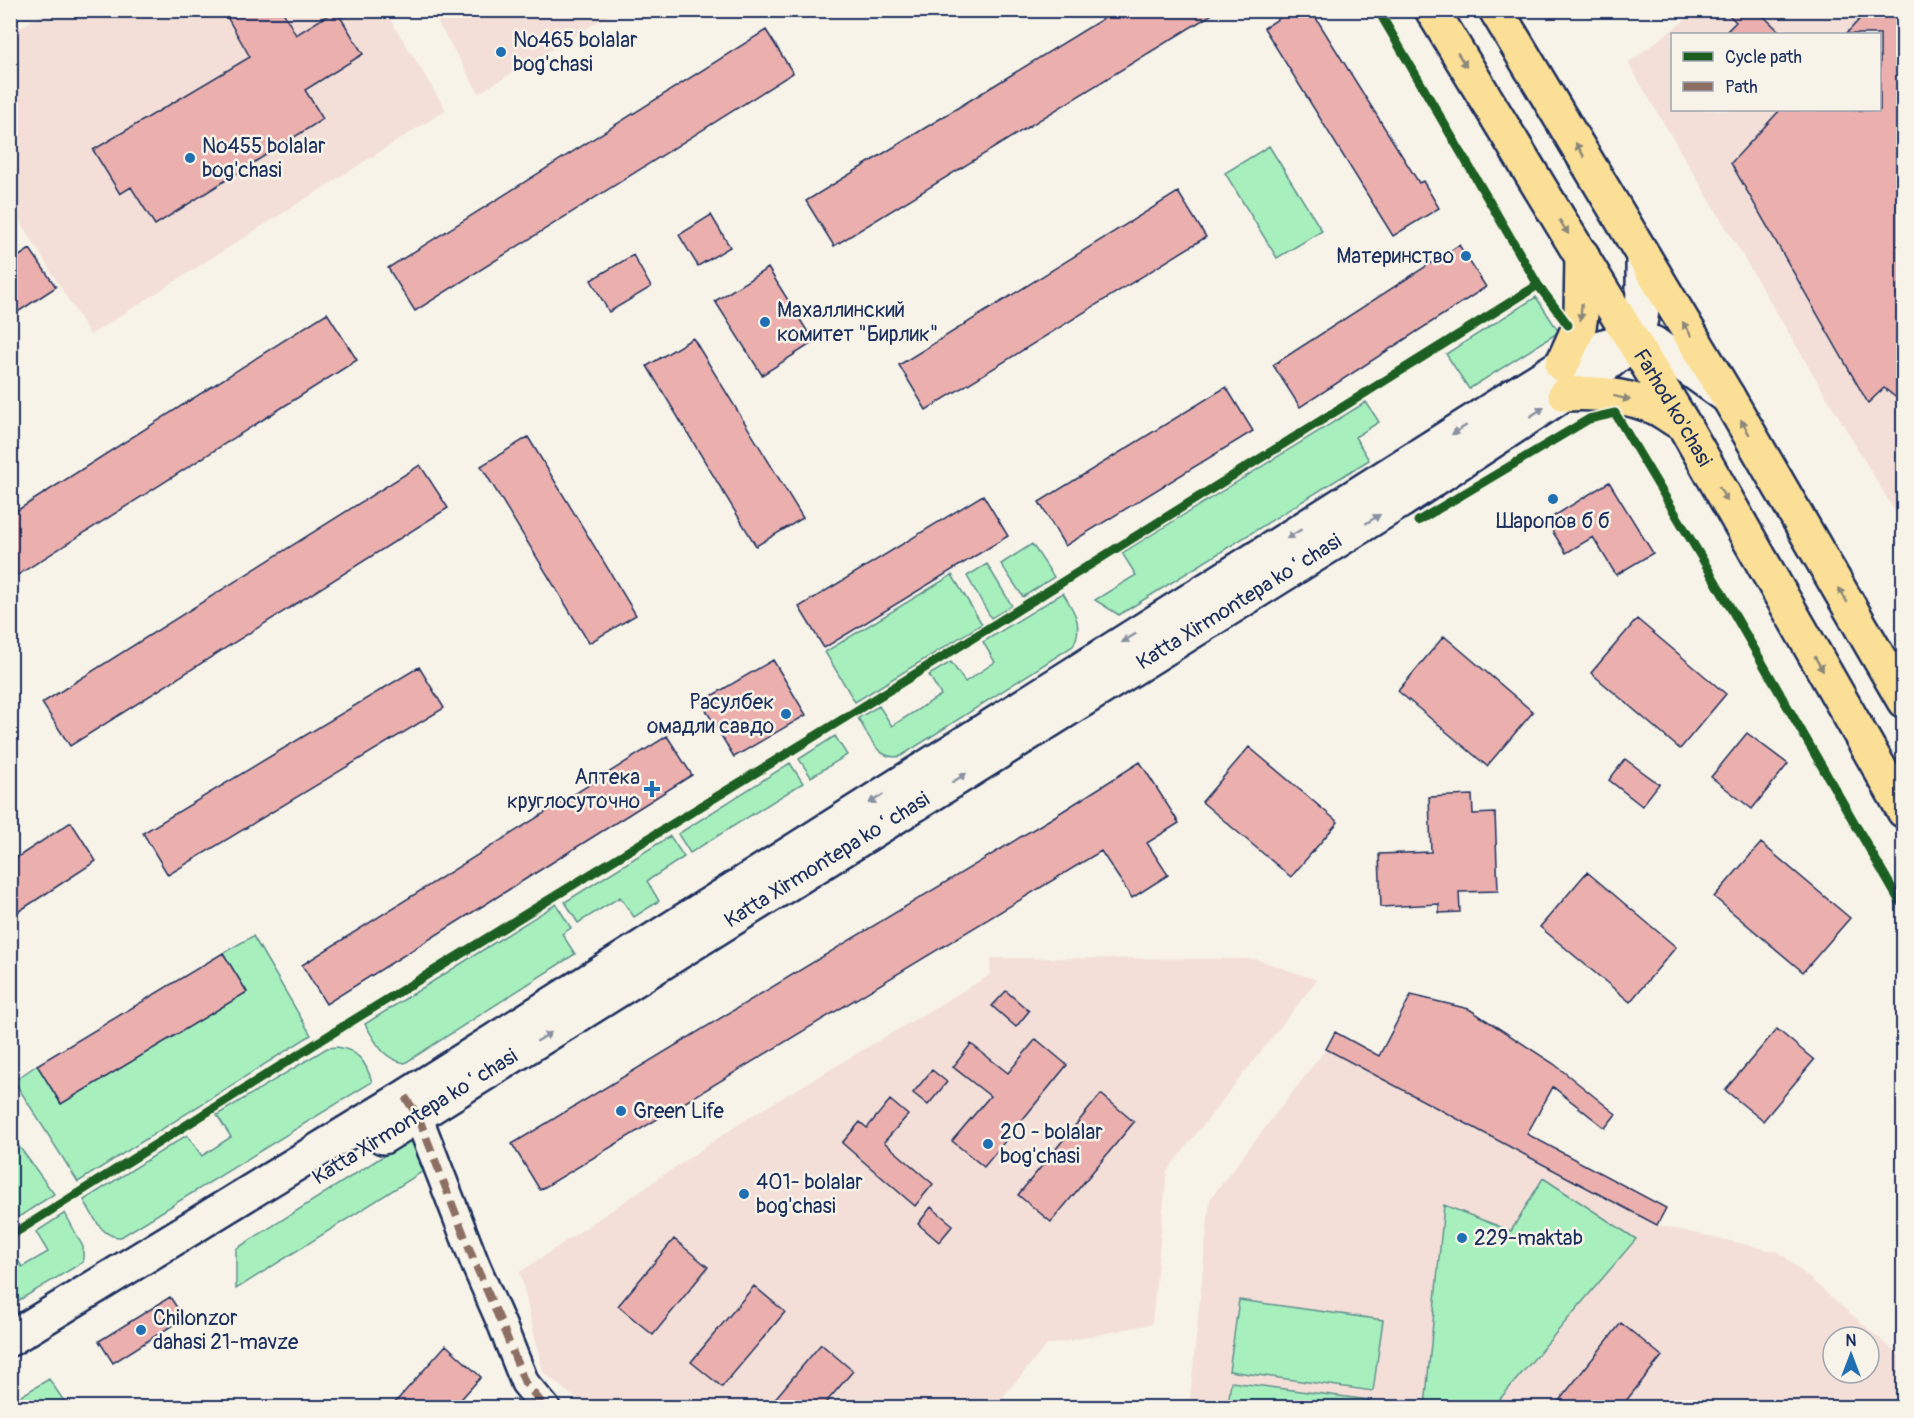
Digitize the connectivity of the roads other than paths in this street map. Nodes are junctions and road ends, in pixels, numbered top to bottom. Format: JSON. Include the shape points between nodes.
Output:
{"nodes":[{"id":1,"x":1432,"y":10,"type":"edge"},
{"id":2,"x":1496,"y":10,"type":"edge"},
{"id":3,"x":1582,"y":255,"type":"junction"},
{"id":4,"x":1643,"y":257,"type":"junction"},
{"id":5,"x":1632,"y":339,"type":"junction"},
{"id":6,"x":1563,"y":380,"type":"junction"},
{"id":7,"x":1728,"y":398,"type":"junction"},
{"id":8,"x":1684,"y":425,"type":"junction"},
{"id":9,"x":1904,"y":700,"type":"edge"},
{"id":10,"x":1904,"y":811,"type":"edge"},
{"id":11,"x":412,"y":1107,"type":"junction"},
{"id":12,"x":10,"y":1339,"type":"edge"},
{"id":13,"x":10,"y":1364,"type":"edge"},
{"id":14,"x":546,"y":1407,"type":"edge"}],
"edges":[{"from":1,"to":3,"type":"main road","name":"Farhod ko'chasi","one_way":true},
{"from":4,"to":2,"type":"main road","one_way":true},
{"from":3,"to":5,"type":"main road","name":"Farhod ko'chasi"},
{"from":3,"to":6,"type":"main road","one_way":true,"via":[[1581,315]]},
{"from":4,"to":5,"type":"main road","name":"Katta Xirmontepa koʻchasi","via":[[1641,319]]},
{"from":7,"to":4,"type":"main road","one_way":true},
{"from":5,"to":6,"type":"main road","name":"Katta Xirmontepa koʻchasi","via":[[1609,362]]},
{"from":5,"to":7,"type":"main road","via":[[1653,343]]},
{"from":5,"to":8,"type":"main road","name":"Farhod ko'chasi"},
{"from":6,"to":8,"type":"main road","one_way":true,"via":[[1589,392],[1655,407]]},
{"from":6,"to":11,"type":"main road","name":"Katta Xirmontepa koʻchasi","via":[[1382,513]]},
{"from":9,"to":7,"type":"main road","one_way":true},
{"from":8,"to":10,"type":"main road","name":"Farhod ko'chasi","one_way":true},
{"from":11,"to":12,"type":"main road","name":"Katta Xirmontepa koʻchasi"},
{"from":11,"to":13,"type":"main road","name":"Katta Xirmontepa koʻchasi"},
{"from":11,"to":14,"type":"street","via":[[525,1383]]}]}
